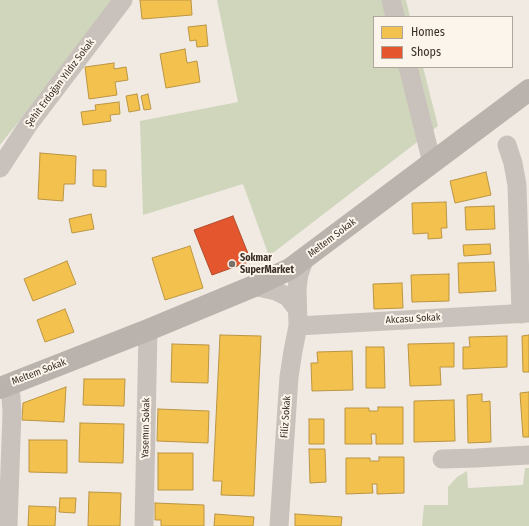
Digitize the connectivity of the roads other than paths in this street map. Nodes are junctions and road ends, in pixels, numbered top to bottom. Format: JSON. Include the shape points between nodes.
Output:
{"nodes":[{"id":1,"x":123,"y":0,"type":"edge"},
{"id":2,"x":391,"y":0,"type":"edge"},
{"id":3,"x":395,"y":16,"type":"edge"},
{"id":4,"x":408,"y":68,"type":"edge"},
{"id":5,"x":529,"y":90,"type":"edge"},
{"id":6,"x":507,"y":145,"type":"dead end"},
{"id":7,"x":432,"y":163,"type":"junction"},
{"id":8,"x":0,"y":168,"type":"edge"},
{"id":9,"x":523,"y":198,"type":"edge"},
{"id":10,"x":305,"y":258,"type":"junction"},
{"id":11,"x":254,"y":286,"type":"junction"},
{"id":12,"x":525,"y":313,"type":"edge"},
{"id":13,"x":298,"y":318,"type":"junction"},
{"id":14,"x":148,"y":330,"type":"junction"},
{"id":15,"x":5,"y":386,"type":"edge"},
{"id":16,"x":529,"y":455,"type":"edge"},
{"id":17,"x":442,"y":459,"type":"dead end"},
{"id":18,"x":8,"y":526,"type":"edge"},
{"id":19,"x":144,"y":526,"type":"edge"},
{"id":20,"x":280,"y":526,"type":"edge"}],
"edges":[{"from":1,"to":8,"type":"street","name":"Şehit Erdoğan Yıldız Sokak","via":[[28,125]]},
{"from":2,"to":3,"type":"street"},
{"from":4,"to":7,"type":"street"},
{"from":5,"to":7,"type":"main road","name":"Meltem Sokak"},
{"from":6,"to":9,"type":"street"},
{"from":7,"to":10,"type":"main road","name":"Meltem Sokak"},
{"from":9,"to":12,"type":"street"},
{"from":10,"to":11,"type":"main road","name":"Meltem Sokak","via":[[290,269]]},
{"from":10,"to":13,"type":"street","name":"Filiz Sokak","via":[[297,288]]},
{"from":11,"to":13,"type":"street","via":[[276,291],[288,297]]},
{"from":11,"to":14,"type":"main road","name":"Meltem Sokak"},
{"from":12,"to":13,"type":"street","name":"Akcasu Sokak"},
{"from":13,"to":20,"type":"street","name":"Filiz Sokak","via":[[289,377]]},
{"from":14,"to":15,"type":"main road","name":"Meltem Sokak"},
{"from":14,"to":19,"type":"street","name":"Yasemın Sokak"},
{"from":15,"to":18,"type":"street","via":[[12,412]]},
{"from":16,"to":17,"type":"street"}]}
